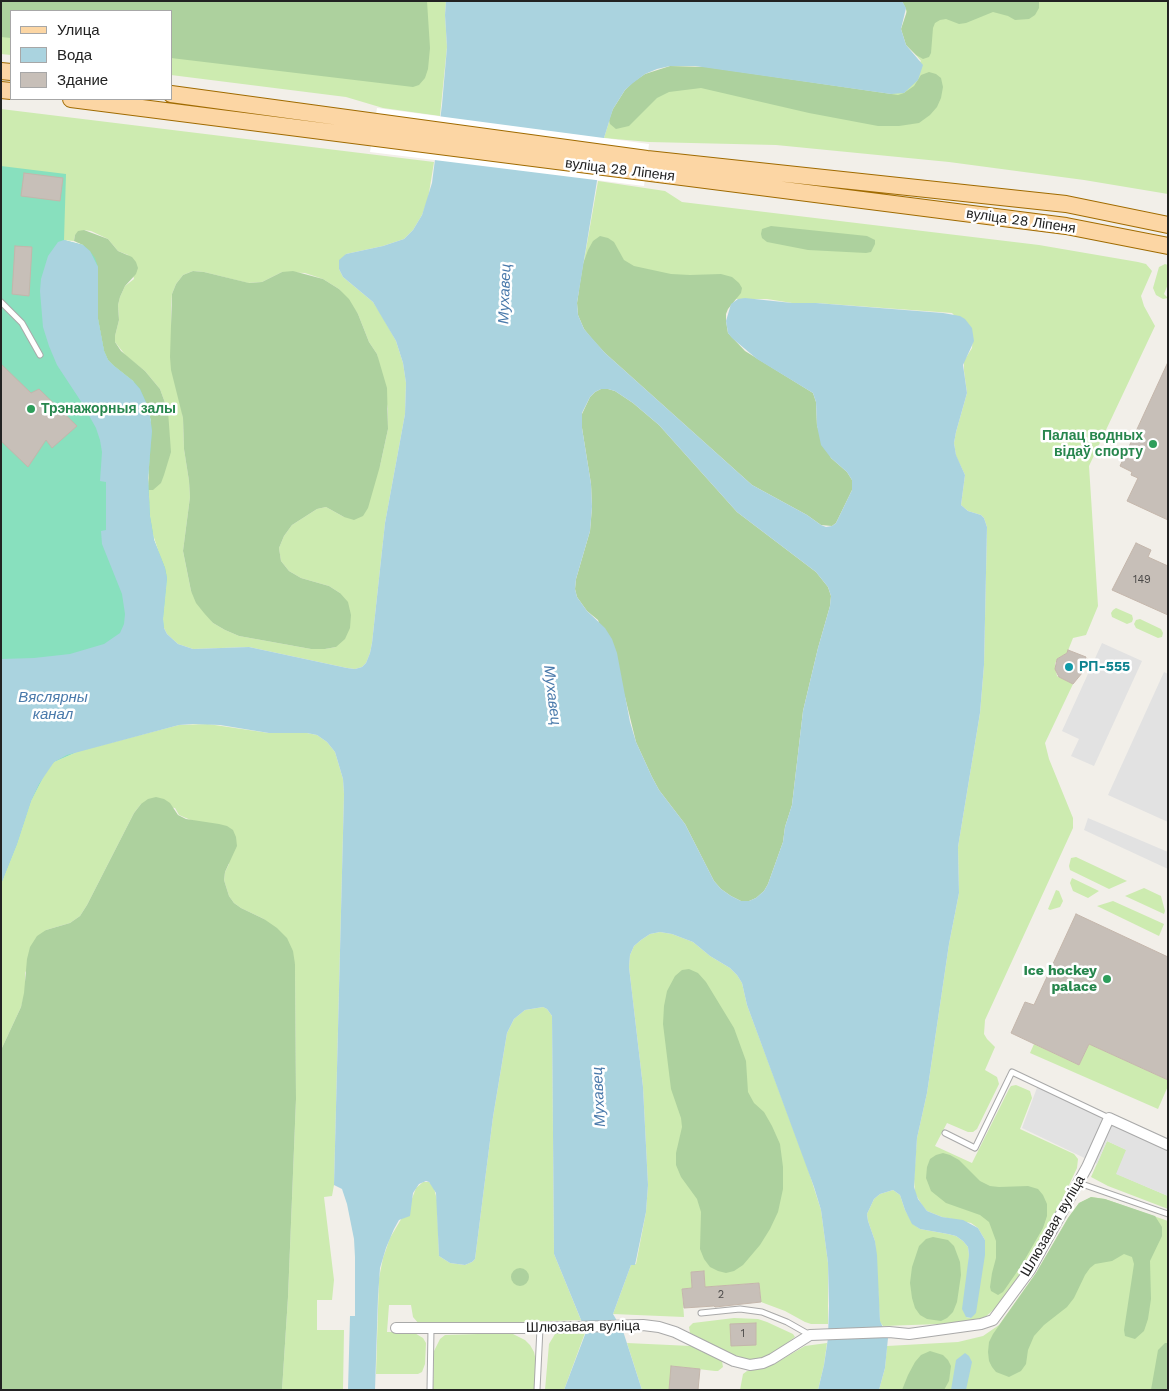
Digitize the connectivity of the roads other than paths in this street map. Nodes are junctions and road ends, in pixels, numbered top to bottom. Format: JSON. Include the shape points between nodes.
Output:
{"nodes":[{"id":1,"x":172,"y":94,"type":"edge"},
{"id":2,"x":81,"y":100,"type":"edge"},
{"id":3,"x":373,"y":129,"type":"junction"},
{"id":4,"x":646,"y":166,"type":"junction"},
{"id":5,"x":1168,"y":225,"type":"edge"},
{"id":6,"x":1168,"y":246,"type":"edge"},
{"id":7,"x":1,"y":302,"type":"edge"},
{"id":8,"x":40,"y":355,"type":"dead end"},
{"id":9,"x":1109,"y":1118,"type":"junction"},
{"id":10,"x":945,"y":1133,"type":"dead end"},
{"id":11,"x":1168,"y":1145,"type":"edge"},
{"id":12,"x":1078,"y":1183,"type":"junction"},
{"id":13,"x":1168,"y":1214,"type":"edge"},
{"id":14,"x":701,"y":1312,"type":"dead end"},
{"id":15,"x":396,"y":1328,"type":"dead end"},
{"id":16,"x":540,"y":1328,"type":"junction"},
{"id":17,"x":431,"y":1329,"type":"junction"},
{"id":18,"x":814,"y":1334,"type":"junction"},
{"id":19,"x":430,"y":1390,"type":"edge"},
{"id":20,"x":537,"y":1390,"type":"edge"}],
"edges":[{"from":1,"to":3,"type":"main road","name":"вуліца 28 Ліпеня"},
{"from":2,"to":3,"type":"main road","name":"вуліца 28 Ліпеня"},
{"from":3,"to":4,"type":"main road","name":"вуліца 28 Ліпеня"},
{"from":4,"to":5,"type":"main road","name":"вуліца 28 Ліпеня","via":[[1066,204]]},
{"from":4,"to":6,"type":"main road","name":"вуліца 28 Ліпеня","via":[[1066,226]]},
{"from":7,"to":8,"type":"lane","via":[[22,324]]},
{"from":9,"to":10,"type":"lane","via":[[1012,1072],[975,1148]]},
{"from":9,"to":11,"type":"street"},
{"from":9,"to":12,"type":"street","name":"Шлюзавая вуліца"},
{"from":12,"to":13,"type":"lane"},
{"from":12,"to":18,"type":"street","name":"Шлюзавая вуліца","via":[[1030,1270],[993,1320],[909,1334]]},
{"from":14,"to":18,"type":"lane","via":[[740,1309],[762,1312]]},
{"from":15,"to":17,"type":"street","name":"Шлюзавая вуліца"},
{"from":16,"to":17,"type":"street","name":"Шлюзавая вуліца"},
{"from":16,"to":18,"type":"street","name":"Шлюзавая вуліца","via":[[643,1325],[675,1332],[734,1362],[750,1365],[772,1359]]},
{"from":16,"to":20,"type":"lane"},
{"from":17,"to":19,"type":"lane"}]}
